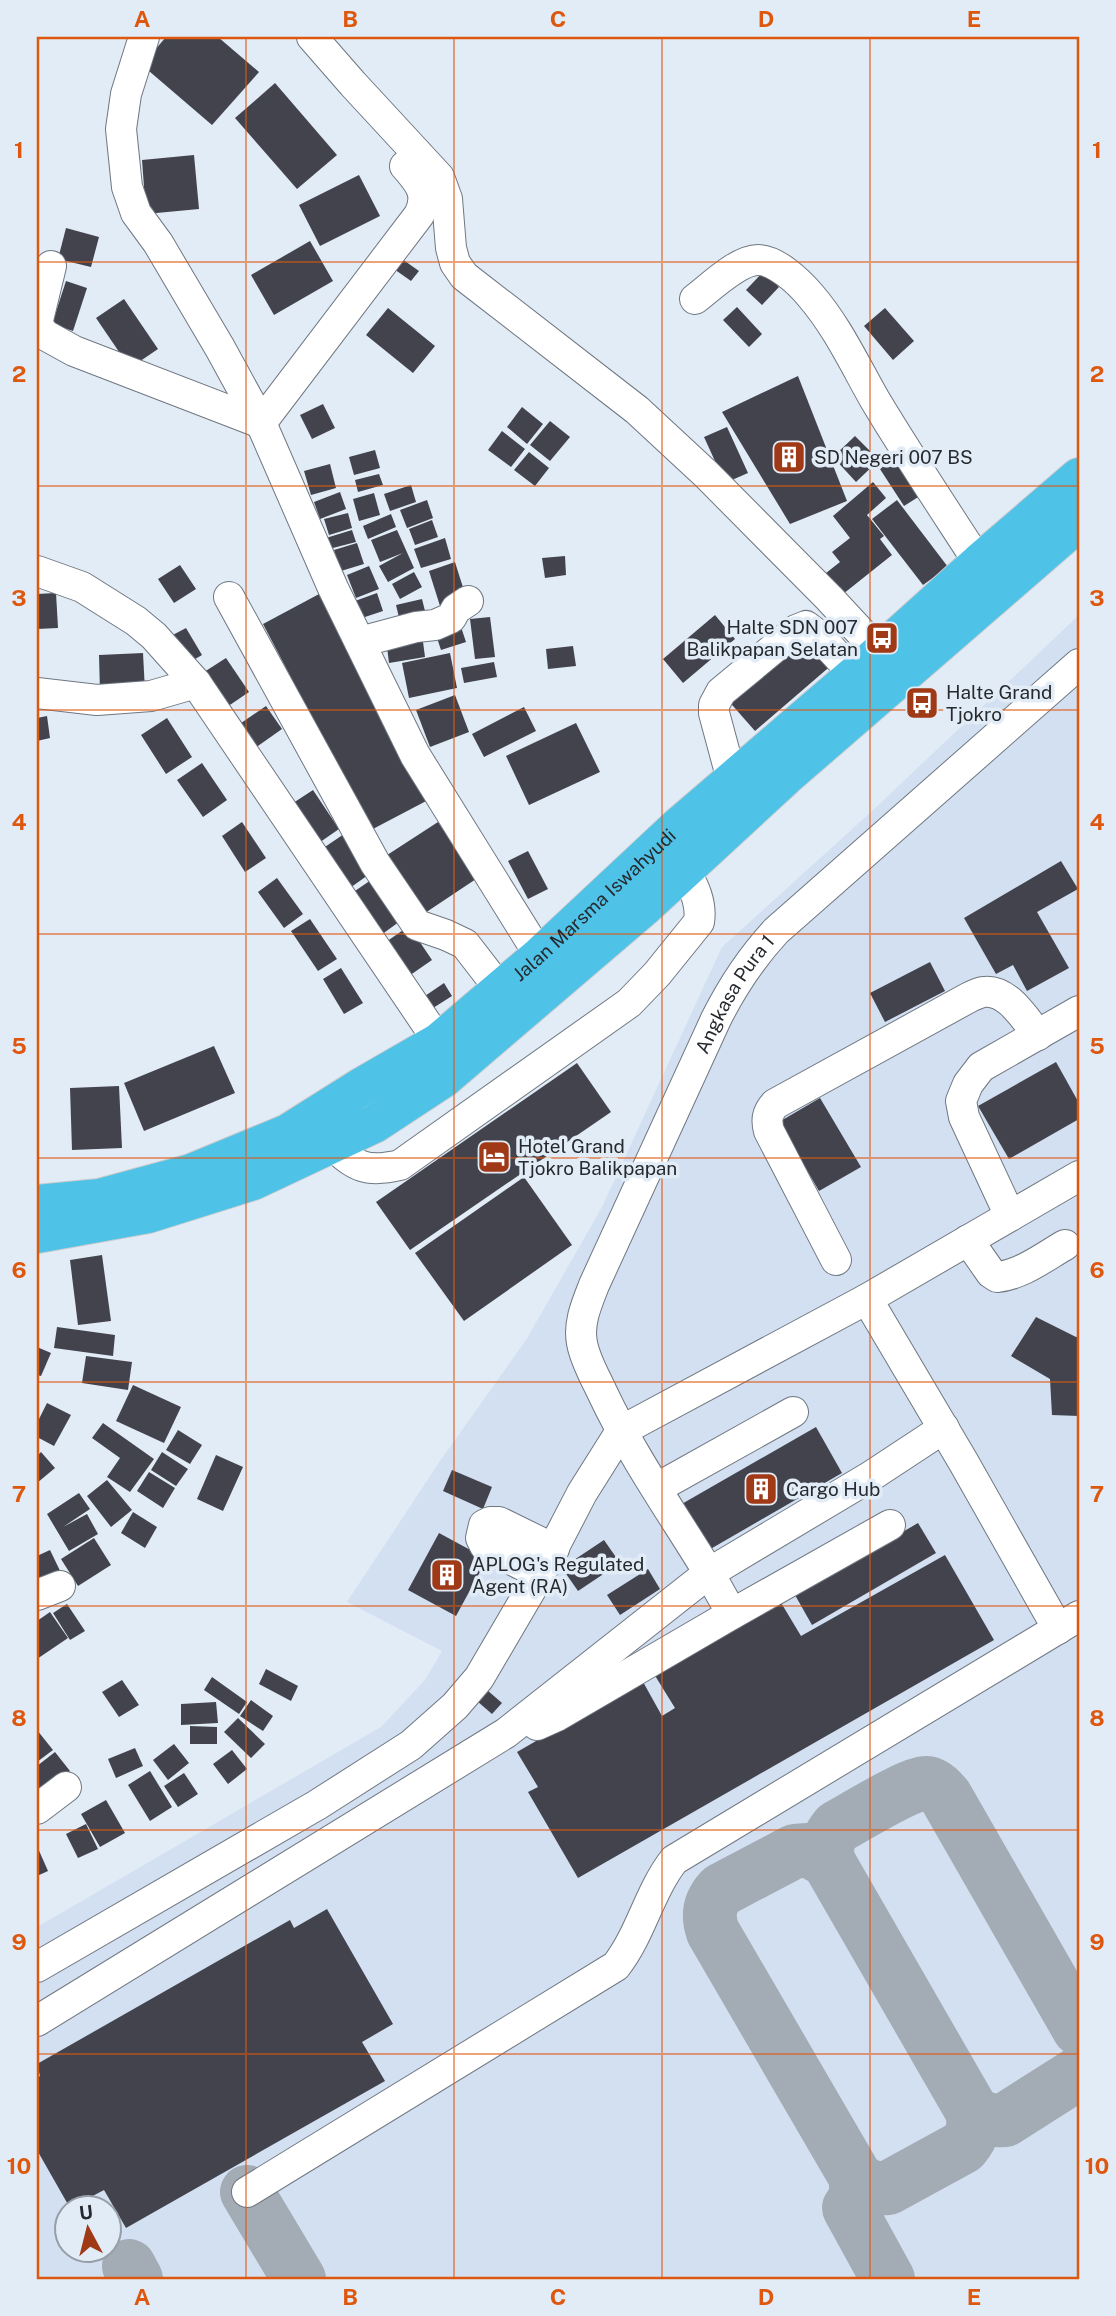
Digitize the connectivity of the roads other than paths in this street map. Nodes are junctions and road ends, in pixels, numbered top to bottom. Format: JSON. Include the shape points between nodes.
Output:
{"nodes":[{"id":1,"x":144,"y":37,"type":"edge"},
{"id":2,"x":289,"y":37,"type":"edge"},
{"id":3,"x":312,"y":37,"type":"edge"},
{"id":4,"x":51,"y":266,"type":"dead end"},
{"id":5,"x":695,"y":299,"type":"dead end"},
{"id":6,"x":261,"y":423,"type":"junction"},
{"id":7,"x":1079,"y":477,"type":"edge"},
{"id":8,"x":1079,"y":522,"type":"edge"},
{"id":9,"x":979,"y":563,"type":"junction"},
{"id":10,"x":37,"y":571,"type":"edge"},
{"id":11,"x":229,"y":597,"type":"dead end"},
{"id":12,"x":468,"y":601,"type":"dead end"},
{"id":13,"x":360,"y":642,"type":"junction"},
{"id":14,"x":867,"y":664,"type":"junction"},
{"id":15,"x":1079,"y":664,"type":"edge"},
{"id":16,"x":196,"y":683,"type":"junction"},
{"id":17,"x":37,"y":694,"type":"edge"},
{"id":18,"x":732,"y":780,"type":"junction"},
{"id":19,"x":684,"y":870,"type":"junction"},
{"id":20,"x":540,"y":956,"type":"junction"},
{"id":21,"x":499,"y":988,"type":"junction"},
{"id":22,"x":1079,"y":1011,"type":"edge"},
{"id":23,"x":1038,"y":1035,"type":"junction"},
{"id":24,"x":439,"y":1042,"type":"junction"},
{"id":25,"x":331,"y":1144,"type":"junction"},
{"id":26,"x":1079,"y":1175,"type":"edge"},
{"id":27,"x":37,"y":1204,"type":"edge"},
{"id":28,"x":1010,"y":1216,"type":"junction"},
{"id":29,"x":37,"y":1234,"type":"edge"},
{"id":30,"x":968,"y":1240,"type":"junction"},
{"id":31,"x":1065,"y":1245,"type":"dead end"},
{"id":32,"x":836,"y":1260,"type":"dead end"},
{"id":33,"x":867,"y":1299,"type":"junction"},
{"id":34,"x":793,"y":1412,"type":"dead end"},
{"id":35,"x":944,"y":1428,"type":"junction"},
{"id":36,"x":621,"y":1432,"type":"junction"},
{"id":37,"x":657,"y":1488,"type":"junction"},
{"id":38,"x":890,"y":1525,"type":"dead end"},
{"id":39,"x":709,"y":1573,"type":"junction"},
{"id":40,"x":732,"y":1614,"type":"junction"},
{"id":41,"x":1069,"y":1623,"type":"edge"},
{"id":42,"x":506,"y":1733,"type":"junction"},
{"id":43,"x":66,"y":1787,"type":"dead end"},
{"id":44,"x":37,"y":1809,"type":"edge"},
{"id":45,"x":37,"y":1967,"type":"edge"},
{"id":46,"x":37,"y":2021,"type":"edge"},
{"id":47,"x":247,"y":2192,"type":"dead end"}],
"edges":[{"from":1,"to":6,"type":"street","via":[[122,117],[127,187],[136,213],[158,243]]},
{"from":2,"to":6,"type":"street","via":[[412,175],[425,204]]},
{"from":3,"to":14,"type":"street","via":[[439,177],[447,199],[451,248],[464,276],[636,410],[706,474],[829,598]]},
{"from":4,"to":6,"type":"street","via":[[38,320],[45,335],[74,351]]},
{"from":5,"to":9,"type":"street","via":[[739,265],[760,260],[771,263],[809,294]]},
{"from":6,"to":13,"type":"street"},
{"from":7,"to":9,"type":"highway","name":"Jalan Marsma Iswahyudi"},
{"from":8,"to":19,"type":"highway","name":"Jalan Marsma Iswahyudi"},
{"from":9,"to":14,"type":"highway","name":"Jalan Marsma Iswahyudi"},
{"from":10,"to":16,"type":"street","via":[[82,587],[141,625]]},
{"from":11,"to":21,"type":"street","via":[[402,905],[421,928],[465,944]]},
{"from":12,"to":13,"type":"street","via":[[451,618],[435,625]]},
{"from":13,"to":20,"type":"street","via":[[424,770]]},
{"from":14,"to":18,"type":"highway","name":"Jalan Marsma Iswahyudi"},
{"from":14,"to":18,"type":"street","via":[[806,626],[730,684],[717,697],[714,712]]},
{"from":15,"to":36,"type":"street","name":"Angkasa Pura 1","via":[[776,931],[735,982],[585,1308],[582,1343]]},
{"from":16,"to":17,"type":"street","via":[[151,696],[97,701]]},
{"from":16,"to":24,"type":"street"},
{"from":18,"to":20,"type":"highway","name":"Jalan Marsma Iswahyudi"},
{"from":19,"to":25,"type":"highway","name":"Jalan Marsma Iswahyudi","via":[[444,1078],[374,1124]]},
{"from":19,"to":25,"type":"street","via":[[696,890],[699,922],[629,1003],[400,1165],[379,1170],[352,1163]]},
{"from":20,"to":21,"type":"highway","name":"Jalan Marsma Iswahyudi"},
{"from":21,"to":24,"type":"highway","name":"Jalan Marsma Iswahyudi"},
{"from":22,"to":23,"type":"street"},
{"from":23,"to":28,"type":"street","via":[[981,1067],[961,1101],[964,1117]]},
{"from":23,"to":32,"type":"street","via":[[1011,1002],[983,992],[775,1104],[766,1121],[769,1131]]},
{"from":24,"to":27,"type":"highway","name":"Jalan Marsma Iswahyudi","via":[[288,1133],[191,1173],[99,1198]]},
{"from":25,"to":29,"type":"highway","name":"Jalan Marsma Iswahyudi","via":[[253,1181],[148,1214]]},
{"from":26,"to":28,"type":"street"},
{"from":28,"to":30,"type":"street"},
{"from":30,"to":31,"type":"street","via":[[997,1278]]},
{"from":30,"to":33,"type":"street"},
{"from":33,"to":35,"type":"street"},
{"from":33,"to":36,"type":"street"},
{"from":34,"to":37,"type":"street"},
{"from":35,"to":39,"type":"street"},
{"from":35,"to":41,"type":"street"},
{"from":36,"to":37,"type":"street","name":"Angkasa Pura 1"},
{"from":36,"to":45,"type":"street","via":[[479,1678],[455,1706],[411,1745],[317,1805]]},
{"from":37,"to":39,"type":"street","name":"Angkasa Pura 1"},
{"from":38,"to":40,"type":"street"},
{"from":39,"to":40,"type":"street","name":"Angkasa Pura 1"},
{"from":39,"to":42,"type":"street"},
{"from":40,"to":42,"type":"street","via":[[557,1716]]},
{"from":41,"to":47,"type":"street","via":[[674,1860],[616,1966]]},
{"from":42,"to":46,"type":"street"},
{"from":43,"to":44,"type":"street"}]}
